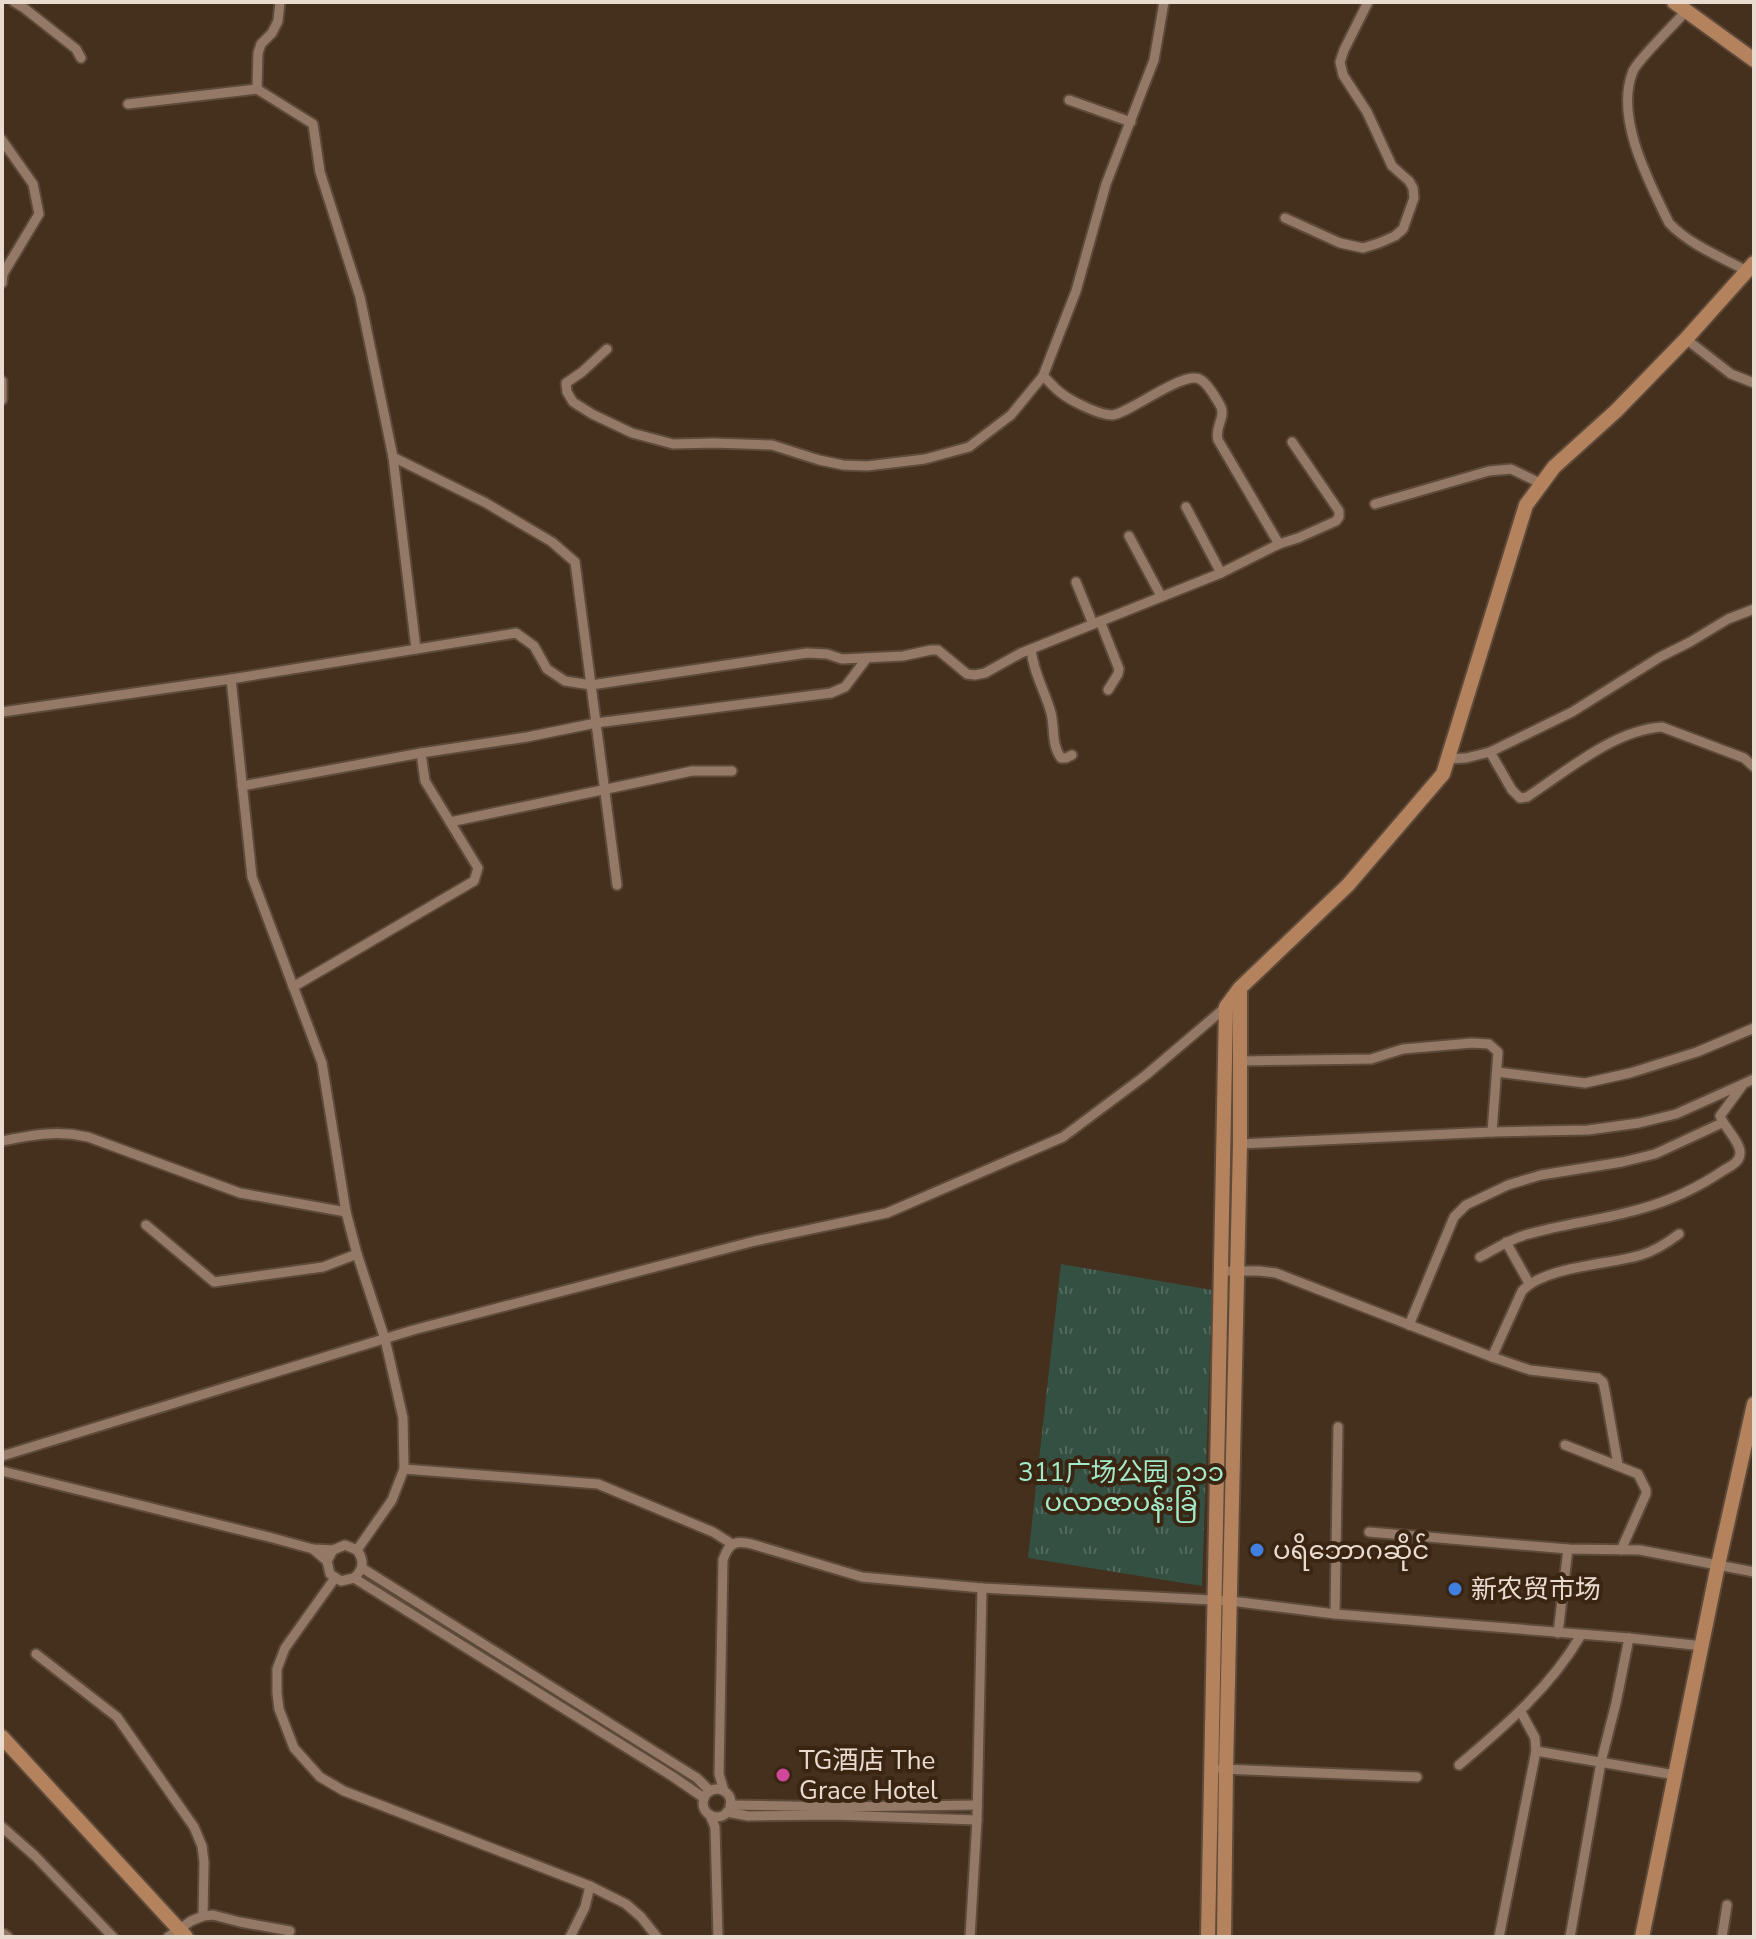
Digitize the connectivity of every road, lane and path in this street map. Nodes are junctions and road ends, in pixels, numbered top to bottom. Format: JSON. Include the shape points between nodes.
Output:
{"nodes":[{"id":1,"x":14,"y":2,"type":"edge"},
{"id":2,"x":280,"y":2,"type":"edge"},
{"id":3,"x":1164,"y":2,"type":"edge"},
{"id":4,"x":1368,"y":2,"type":"edge"},
{"id":5,"x":1680,"y":7,"type":"edge"},
{"id":6,"x":81,"y":58,"type":"dead end"},
{"id":7,"x":1754,"y":60,"type":"edge"},
{"id":8,"x":257,"y":89,"type":"junction"},
{"id":9,"x":1069,"y":100,"type":"dead end"},
{"id":10,"x":128,"y":104,"type":"dead end"},
{"id":11,"x":1131,"y":122,"type":"junction"},
{"id":12,"x":2,"y":140,"type":"edge"},
{"id":13,"x":1285,"y":218,"type":"dead end"},
{"id":14,"x":1750,"y":267,"type":"edge"},
{"id":15,"x":2,"y":283,"type":"edge"},
{"id":16,"x":1686,"y":339,"type":"junction"},
{"id":17,"x":607,"y":349,"type":"dead end"},
{"id":18,"x":1043,"y":376,"type":"junction"},
{"id":19,"x":2,"y":381,"type":"edge"},
{"id":20,"x":1754,"y":383,"type":"edge"},
{"id":21,"x":2,"y":400,"type":"edge"},
{"id":22,"x":1292,"y":442,"type":"dead end"},
{"id":23,"x":393,"y":457,"type":"junction"},
{"id":24,"x":1542,"y":484,"type":"junction"},
{"id":25,"x":1375,"y":504,"type":"dead end"},
{"id":26,"x":1186,"y":507,"type":"dead end"},
{"id":27,"x":1129,"y":536,"type":"dead end"},
{"id":28,"x":1279,"y":544,"type":"junction"},
{"id":29,"x":1221,"y":573,"type":"junction"},
{"id":30,"x":1076,"y":582,"type":"dead end"},
{"id":31,"x":1161,"y":596,"type":"junction"},
{"id":32,"x":1754,"y":609,"type":"edge"},
{"id":33,"x":1096,"y":622,"type":"junction"},
{"id":34,"x":416,"y":649,"type":"junction"},
{"id":35,"x":1031,"y":649,"type":"junction"},
{"id":36,"x":867,"y":658,"type":"junction"},
{"id":37,"x":231,"y":679,"type":"junction"},
{"id":38,"x":591,"y":685,"type":"junction"},
{"id":39,"x":1108,"y":690,"type":"dead end"},
{"id":40,"x":2,"y":712,"type":"edge"},
{"id":41,"x":596,"y":723,"type":"junction"},
{"id":42,"x":1490,"y":752,"type":"junction"},
{"id":43,"x":421,"y":753,"type":"junction"},
{"id":44,"x":1072,"y":755,"type":"dead end"},
{"id":45,"x":1447,"y":759,"type":"junction"},
{"id":46,"x":1754,"y":767,"type":"edge"},
{"id":47,"x":732,"y":771,"type":"dead end"},
{"id":48,"x":242,"y":786,"type":"junction"},
{"id":49,"x":604,"y":789,"type":"junction"},
{"id":50,"x":450,"y":822,"type":"junction"},
{"id":51,"x":617,"y":885,"type":"dead end"},
{"id":52,"x":293,"y":987,"type":"junction"},
{"id":53,"x":1240,"y":988,"type":"junction"},
{"id":54,"x":1226,"y":1007,"type":"junction"},
{"id":55,"x":1754,"y":1028,"type":"edge"},
{"id":56,"x":1239,"y":1061,"type":"junction"},
{"id":57,"x":1497,"y":1072,"type":"junction"},
{"id":58,"x":1754,"y":1079,"type":"edge"},
{"id":59,"x":1744,"y":1084,"type":"junction"},
{"id":60,"x":1722,"y":1123,"type":"junction"},
{"id":61,"x":1492,"y":1132,"type":"junction"},
{"id":62,"x":2,"y":1141,"type":"edge"},
{"id":63,"x":1240,"y":1144,"type":"junction"},
{"id":64,"x":346,"y":1212,"type":"junction"},
{"id":65,"x":146,"y":1225,"type":"dead end"},
{"id":66,"x":1679,"y":1234,"type":"dead end"},
{"id":67,"x":1506,"y":1242,"type":"junction"},
{"id":68,"x":357,"y":1254,"type":"junction"},
{"id":69,"x":1480,"y":1257,"type":"dead end"},
{"id":70,"x":1221,"y":1271,"type":"junction"},
{"id":71,"x":1237,"y":1271,"type":"junction"},
{"id":72,"x":1529,"y":1283,"type":"junction"},
{"id":73,"x":1409,"y":1325,"type":"junction"},
{"id":74,"x":385,"y":1339,"type":"junction"},
{"id":75,"x":1492,"y":1357,"type":"junction"},
{"id":76,"x":1219,"y":1368,"type":"junction"},
{"id":77,"x":1235,"y":1369,"type":"junction"},
{"id":78,"x":1754,"y":1404,"type":"edge"},
{"id":79,"x":1338,"y":1427,"type":"dead end"},
{"id":80,"x":1565,"y":1445,"type":"dead end"},
{"id":81,"x":2,"y":1456,"type":"edge"},
{"id":82,"x":1618,"y":1465,"type":"junction"},
{"id":83,"x":1217,"y":1467,"type":"junction"},
{"id":84,"x":1233,"y":1467,"type":"junction"},
{"id":85,"x":404,"y":1469,"type":"junction"},
{"id":86,"x":2,"y":1471,"type":"edge"},
{"id":87,"x":1369,"y":1532,"type":"dead end"},
{"id":88,"x":732,"y":1544,"type":"junction"},
{"id":89,"x":313,"y":1549,"type":"junction"},
{"id":90,"x":1568,"y":1549,"type":"junction"},
{"id":91,"x":333,"y":1550,"type":"junction"},
{"id":92,"x":357,"y":1550,"type":"junction"},
{"id":93,"x":1621,"y":1550,"type":"junction"},
{"id":94,"x":327,"y":1561,"type":"junction"},
{"id":95,"x":1718,"y":1565,"type":"junction"},
{"id":96,"x":362,"y":1568,"type":"junction"},
{"id":97,"x":1754,"y":1572,"type":"edge"},
{"id":98,"x":335,"y":1578,"type":"junction"},
{"id":99,"x":354,"y":1578,"type":"junction"},
{"id":100,"x":982,"y":1588,"type":"junction"},
{"id":101,"x":1214,"y":1600,"type":"junction"},
{"id":102,"x":1231,"y":1601,"type":"junction"},
{"id":103,"x":1335,"y":1614,"type":"junction"},
{"id":104,"x":451,"y":1624,"type":"junction"},
{"id":105,"x":1558,"y":1633,"type":"junction"},
{"id":106,"x":444,"y":1635,"type":"junction"},
{"id":107,"x":1581,"y":1635,"type":"junction"},
{"id":108,"x":1629,"y":1638,"type":"junction"},
{"id":109,"x":1703,"y":1646,"type":"junction"},
{"id":110,"x":36,"y":1654,"type":"dead end"},
{"id":111,"x":1221,"y":1684,"type":"junction"},
{"id":112,"x":548,"y":1685,"type":"junction"},
{"id":113,"x":542,"y":1696,"type":"junction"},
{"id":114,"x":1521,"y":1712,"type":"junction"},
{"id":115,"x":2,"y":1737,"type":"edge"},
{"id":116,"x":644,"y":1745,"type":"junction"},
{"id":117,"x":1536,"y":1751,"type":"junction"},
{"id":118,"x":638,"y":1755,"type":"junction"},
{"id":119,"x":1601,"y":1762,"type":"junction"},
{"id":120,"x":1459,"y":1765,"type":"dead end"},
{"id":121,"x":1218,"y":1769,"type":"junction"},
{"id":122,"x":719,"y":1774,"type":"junction"},
{"id":123,"x":1675,"y":1775,"type":"junction"},
{"id":124,"x":1417,"y":1777,"type":"dead end"},
{"id":125,"x":724,"y":1791,"type":"junction"},
{"id":126,"x":709,"y":1793,"type":"junction"},
{"id":127,"x":977,"y":1805,"type":"junction"},
{"id":128,"x":726,"y":1811,"type":"junction"},
{"id":129,"x":710,"y":1815,"type":"junction"},
{"id":130,"x":977,"y":1820,"type":"junction"},
{"id":131,"x":2,"y":1827,"type":"edge"},
{"id":132,"x":715,"y":1827,"type":"junction"},
{"id":133,"x":1210,"y":1853,"type":"junction"},
{"id":134,"x":1225,"y":1855,"type":"junction"},
{"id":135,"x":590,"y":1886,"type":"junction"},
{"id":136,"x":1727,"y":1905,"type":"dead end"},
{"id":137,"x":203,"y":1916,"type":"junction"},
{"id":138,"x":290,"y":1931,"type":"dead end"},
{"id":139,"x":1208,"y":1934,"type":"edge"},
{"id":140,"x":178,"y":1935,"type":"edge"},
{"id":141,"x":1224,"y":1936,"type":"edge"},
{"id":142,"x":113,"y":1937,"type":"edge"},
{"id":143,"x":570,"y":1937,"type":"edge"},
{"id":144,"x":657,"y":1937,"type":"edge"},
{"id":145,"x":718,"y":1937,"type":"edge"},
{"id":146,"x":970,"y":1937,"type":"edge"},
{"id":147,"x":1499,"y":1937,"type":"edge"},
{"id":148,"x":1570,"y":1937,"type":"edge"},
{"id":149,"x":1642,"y":1937,"type":"edge"},
{"id":150,"x":1722,"y":1937,"type":"edge"}],
"edges":[{"from":1,"to":6,"type":"street"},
{"from":2,"to":8,"type":"street","via":[[278,21],[258,53]]},
{"from":3,"to":11,"type":"street","via":[[1154,60]]},
{"from":4,"to":13,"type":"street","via":[[1340,62],[1392,166],[1413,188],[1403,229],[1363,248]]},
{"from":5,"to":7,"type":"main road"},
{"from":5,"to":14,"type":"street","via":[[1634,69],[1628,91],[1633,139],[1676,231]]},
{"from":8,"to":10,"type":"street"},
{"from":8,"to":23,"type":"street","via":[[313,124],[320,172],[360,297]]},
{"from":9,"to":11,"type":"street"},
{"from":11,"to":18,"type":"street"},
{"from":12,"to":15,"type":"street","via":[[33,184],[39,214]]},
{"from":14,"to":16,"type":"main road"},
{"from":16,"to":20,"type":"street","via":[[1731,374]]},
{"from":16,"to":24,"type":"main road"},
{"from":17,"to":18,"type":"street","via":[[566,383],[573,402],[592,414],[673,444],[772,445],[843,465],[925,459],[969,447],[1011,415]]},
{"from":18,"to":28,"type":"street","via":[[1062,394],[1116,415],[1156,393],[1201,379],[1223,413],[1218,440]]},
{"from":19,"to":21,"type":"street"},
{"from":22,"to":28,"type":"street","via":[[1339,517]]},
{"from":23,"to":34,"type":"street"},
{"from":23,"to":38,"type":"street","via":[[486,503],[575,562]]},
{"from":24,"to":25,"type":"street","via":[[1511,469],[1489,471]]},
{"from":24,"to":45,"type":"main road","via":[[1526,505]]},
{"from":26,"to":29,"type":"street"},
{"from":27,"to":31,"type":"street"},
{"from":28,"to":29,"type":"street"},
{"from":29,"to":31,"type":"street"},
{"from":30,"to":33,"type":"street"},
{"from":31,"to":33,"type":"street"},
{"from":32,"to":42,"type":"street"},
{"from":33,"to":35,"type":"street"},
{"from":33,"to":39,"type":"street","via":[[1119,669]]},
{"from":34,"to":37,"type":"street"},
{"from":34,"to":38,"type":"street","via":[[516,633],[534,646],[547,669],[565,681]]},
{"from":35,"to":36,"type":"street","via":[[975,675],[938,650]]},
{"from":35,"to":44,"type":"street","via":[[1058,754]]},
{"from":36,"to":38,"type":"street","via":[[807,653]]},
{"from":36,"to":41,"type":"street","via":[[845,687],[831,693]]},
{"from":37,"to":40,"type":"street"},
{"from":37,"to":48,"type":"street"},
{"from":38,"to":41,"type":"street"},
{"from":41,"to":43,"type":"street"},
{"from":41,"to":49,"type":"street"},
{"from":42,"to":45,"type":"street"},
{"from":42,"to":46,"type":"street","via":[[1520,798],[1613,741],[1649,728],[1662,727],[1744,758]]},
{"from":43,"to":48,"type":"street"},
{"from":43,"to":50,"type":"street","via":[[425,781]]},
{"from":45,"to":53,"type":"main road","via":[[1443,774],[1348,885]]},
{"from":47,"to":49,"type":"street","via":[[692,771]]},
{"from":48,"to":52,"type":"street","via":[[252,877]]},
{"from":49,"to":50,"type":"street"},
{"from":49,"to":51,"type":"street"},
{"from":50,"to":52,"type":"street","via":[[478,868],[474,881]]},
{"from":52,"to":64,"type":"street","via":[[322,1063]]},
{"from":53,"to":54,"type":"main road"},
{"from":53,"to":56,"type":"main road"},
{"from":54,"to":70,"type":"main road"},
{"from":54,"to":74,"type":"street","via":[[1063,1137],[887,1213],[755,1241]]},
{"from":55,"to":57,"type":"street","via":[[1683,1056],[1585,1083]]},
{"from":56,"to":57,"type":"street","via":[[1371,1059],[1403,1049],[1472,1043],[1489,1044],[1498,1052]]},
{"from":56,"to":63,"type":"main road"},
{"from":57,"to":61,"type":"street"},
{"from":58,"to":59,"type":"street"},
{"from":59,"to":60,"type":"street","via":[[1722,1111]]},
{"from":59,"to":61,"type":"street","via":[[1676,1114],[1639,1123]]},
{"from":60,"to":67,"type":"street","via":[[1740,1158],[1715,1177],[1641,1209]]},
{"from":60,"to":73,"type":"street","via":[[1655,1154],[1531,1177],[1466,1205],[1454,1217]]},
{"from":61,"to":63,"type":"street"},
{"from":62,"to":64,"type":"street","via":[[77,1134],[240,1193]]},
{"from":63,"to":71,"type":"main road"},
{"from":64,"to":68,"type":"street"},
{"from":65,"to":68,"type":"street","via":[[214,1282],[323,1267]]},
{"from":66,"to":72,"type":"street","via":[[1644,1254]]},
{"from":67,"to":69,"type":"street"},
{"from":67,"to":72,"type":"street"},
{"from":68,"to":74,"type":"street"},
{"from":70,"to":71,"type":"street"},
{"from":70,"to":76,"type":"main road"},
{"from":71,"to":73,"type":"street","via":[[1286,1276]]},
{"from":71,"to":77,"type":"main road"},
{"from":72,"to":75,"type":"street"},
{"from":73,"to":75,"type":"street"},
{"from":74,"to":81,"type":"street"},
{"from":74,"to":85,"type":"street","via":[[403,1418]]},
{"from":75,"to":82,"type":"street","via":[[1530,1370],[1603,1382]]},
{"from":76,"to":77,"type":"main road"},
{"from":76,"to":83,"type":"main road"},
{"from":77,"to":84,"type":"main road"},
{"from":78,"to":95,"type":"main road"},
{"from":79,"to":103,"type":"street"},
{"from":80,"to":82,"type":"street"},
{"from":82,"to":93,"type":"street","via":[[1636,1472],[1646,1490]]},
{"from":83,"to":84,"type":"main road"},
{"from":83,"to":101,"type":"main road"},
{"from":84,"to":102,"type":"main road"},
{"from":85,"to":88,"type":"street","via":[[598,1484]]},
{"from":85,"to":92,"type":"street","via":[[392,1500]]},
{"from":86,"to":89,"type":"street"},
{"from":87,"to":90,"type":"street"},
{"from":88,"to":100,"type":"street","via":[[744,1542],[862,1577]]},
{"from":88,"to":122,"type":"street","via":[[723,1560]]},
{"from":89,"to":91,"type":"street"},
{"from":89,"to":94,"type":"street"},
{"from":90,"to":93,"type":"street"},
{"from":90,"to":105,"type":"street"},
{"from":91,"to":92,"type":"street","via":[[345,1545]]},
{"from":91,"to":94,"type":"street"},
{"from":92,"to":96,"type":"street"},
{"from":93,"to":95,"type":"street"},
{"from":94,"to":98,"type":"street"},
{"from":95,"to":97,"type":"street"},
{"from":95,"to":109,"type":"main road"},
{"from":96,"to":99,"type":"street"},
{"from":96,"to":104,"type":"street"},
{"from":98,"to":99,"type":"street"},
{"from":98,"to":135,"type":"street","via":[[285,1648],[277,1669],[279,1709],[305,1763],[344,1791]]},
{"from":99,"to":106,"type":"street"},
{"from":100,"to":101,"type":"street"},
{"from":100,"to":127,"type":"street"},
{"from":101,"to":102,"type":"street"},
{"from":101,"to":111,"type":"main road"},
{"from":102,"to":103,"type":"street"},
{"from":102,"to":111,"type":"main road"},
{"from":103,"to":105,"type":"street"},
{"from":104,"to":106,"type":"street"},
{"from":104,"to":112,"type":"street"},
{"from":105,"to":107,"type":"street"},
{"from":106,"to":113,"type":"street"},
{"from":107,"to":108,"type":"street"},
{"from":107,"to":114,"type":"street","via":[[1568,1659]]},
{"from":108,"to":109,"type":"street"},
{"from":108,"to":119,"type":"street"},
{"from":109,"to":123,"type":"main road"},
{"from":110,"to":137,"type":"street","via":[[117,1717],[194,1827],[204,1862]]},
{"from":111,"to":121,"type":"main road"},
{"from":112,"to":113,"type":"street"},
{"from":112,"to":116,"type":"street"},
{"from":113,"to":118,"type":"street"},
{"from":114,"to":117,"type":"street"},
{"from":114,"to":120,"type":"street"},
{"from":115,"to":140,"type":"main road"},
{"from":116,"to":118,"type":"street"},
{"from":116,"to":126,"type":"street","via":[[697,1778]]},
{"from":117,"to":119,"type":"street"},
{"from":117,"to":147,"type":"street"},
{"from":118,"to":126,"type":"street"},
{"from":119,"to":123,"type":"street"},
{"from":119,"to":148,"type":"street"},
{"from":121,"to":124,"type":"street"},
{"from":121,"to":133,"type":"main road"},
{"from":121,"to":134,"type":"main road"},
{"from":122,"to":125,"type":"street"},
{"from":122,"to":126,"type":"street"},
{"from":123,"to":149,"type":"main road"},
{"from":125,"to":126,"type":"street"},
{"from":125,"to":128,"type":"street","via":[[729,1797]]},
{"from":126,"to":129,"type":"street","via":[[704,1810]]},
{"from":127,"to":128,"type":"street"},
{"from":127,"to":130,"type":"street"},
{"from":128,"to":129,"type":"street"},
{"from":128,"to":130,"type":"street","via":[[748,1816]]},
{"from":128,"to":132,"type":"street"},
{"from":129,"to":132,"type":"street"},
{"from":130,"to":146,"type":"street"},
{"from":131,"to":142,"type":"street"},
{"from":132,"to":145,"type":"street"},
{"from":133,"to":134,"type":"main road"},
{"from":133,"to":139,"type":"main road"},
{"from":134,"to":141,"type":"main road"},
{"from":135,"to":143,"type":"street"},
{"from":135,"to":144,"type":"street","via":[[626,1904]]},
{"from":136,"to":150,"type":"street"},
{"from":137,"to":138,"type":"street"},
{"from":137,"to":140,"type":"street"},
{"from":139,"to":141,"type":"main road"}]}
